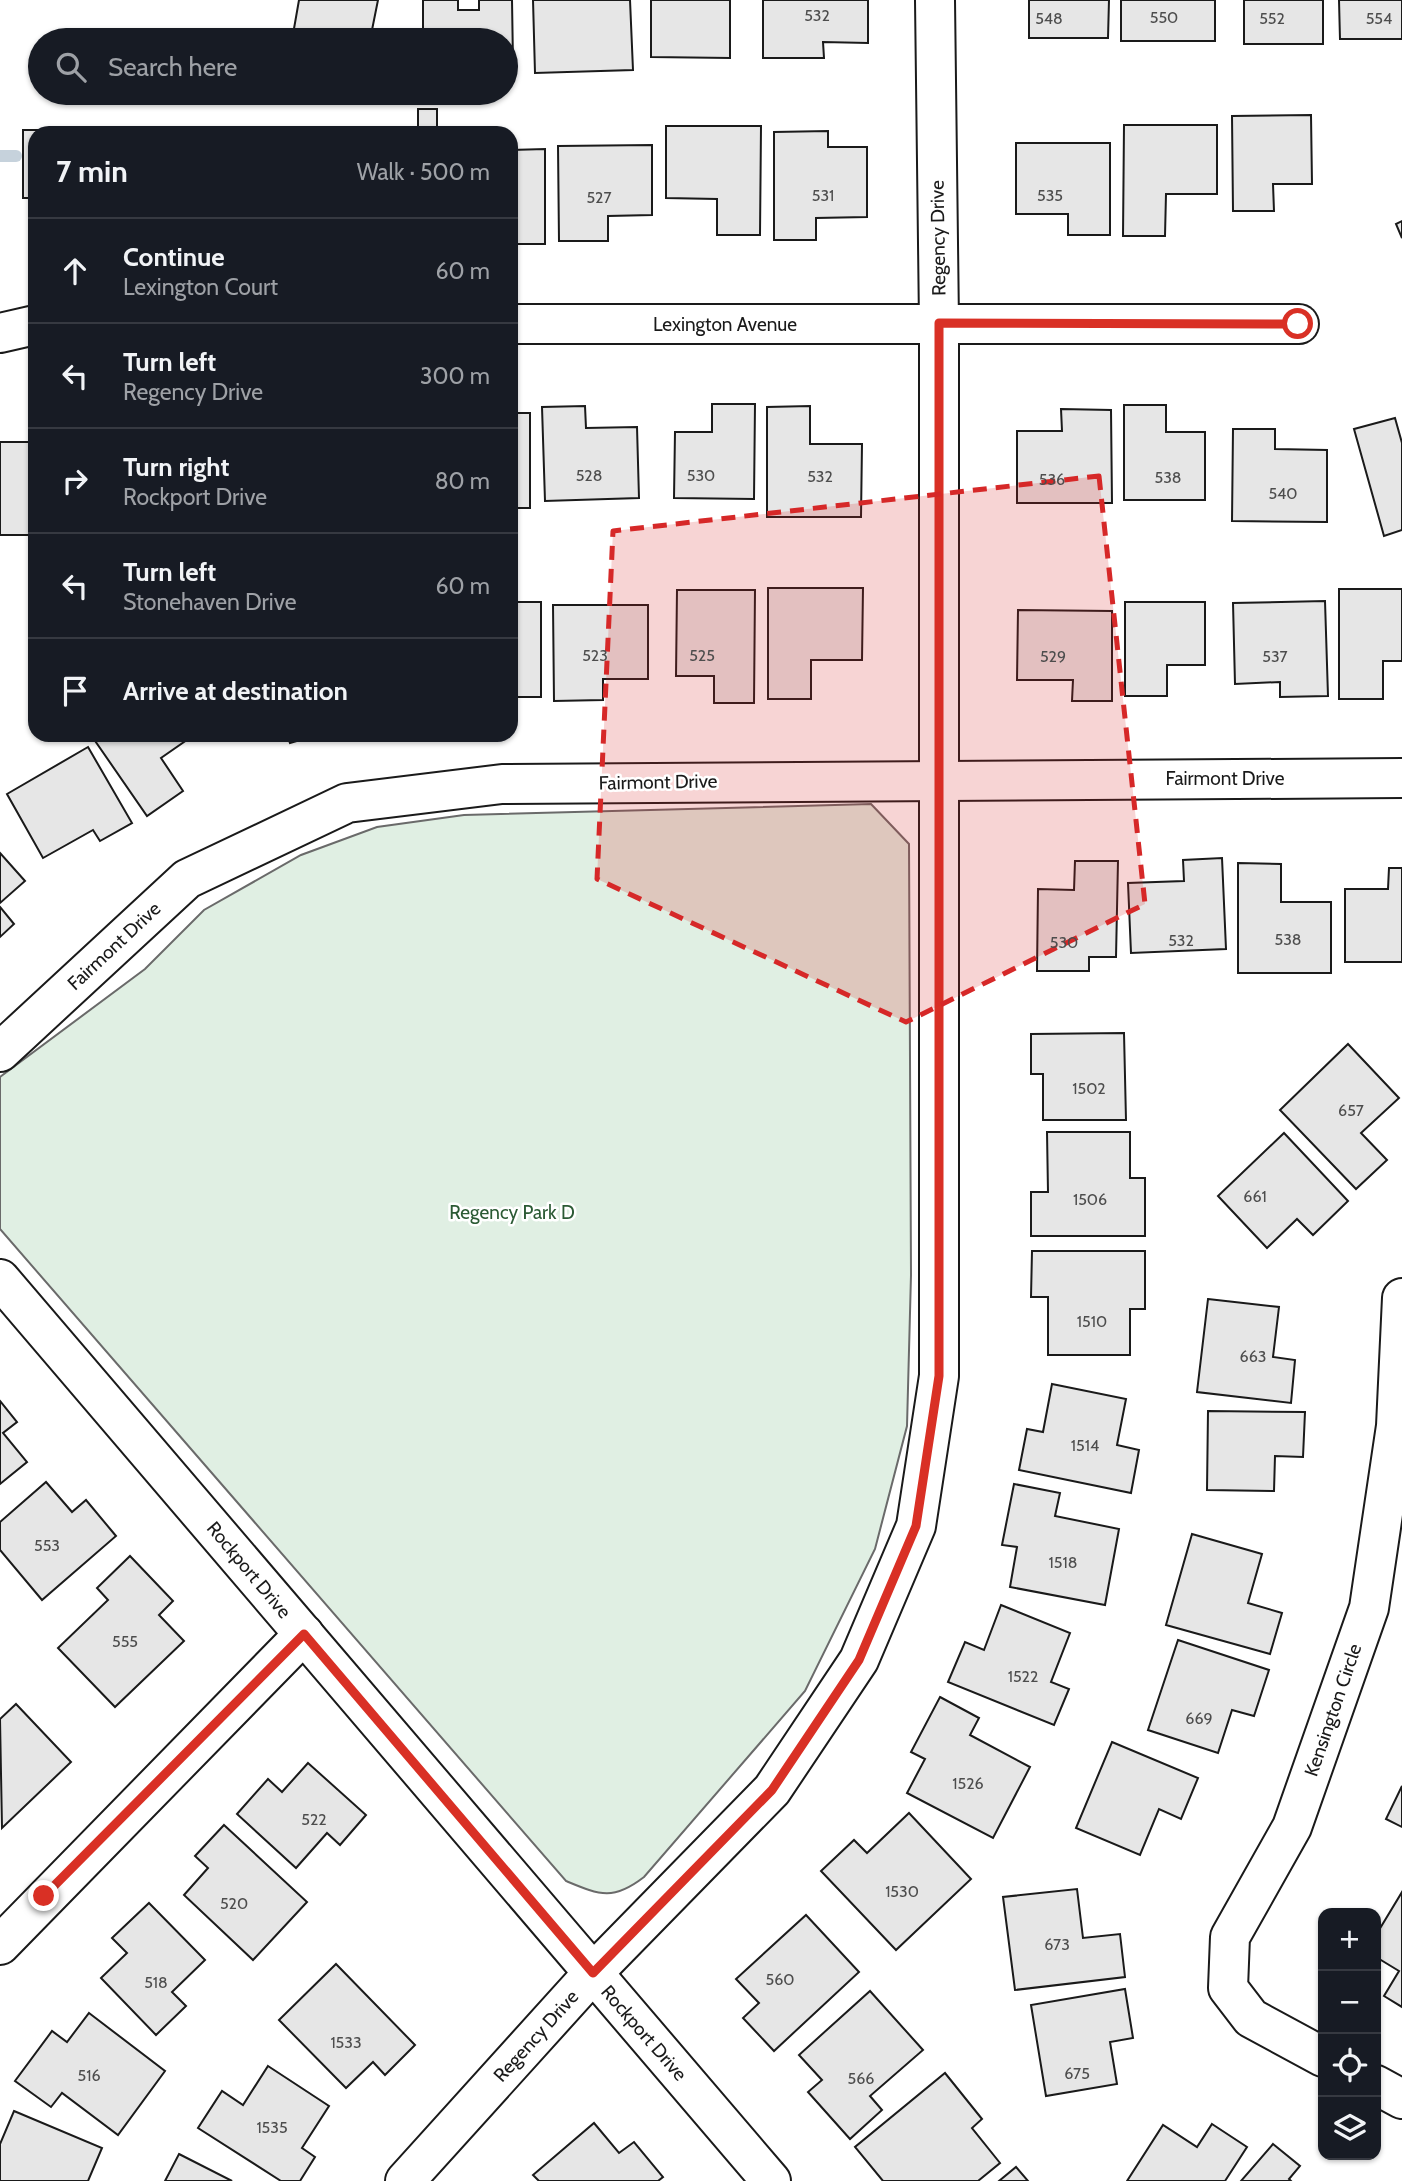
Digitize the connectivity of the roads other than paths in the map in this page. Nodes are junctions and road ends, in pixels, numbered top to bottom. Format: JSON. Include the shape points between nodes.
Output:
{"nodes":[{"id":1,"x":935,"y":0,"type":"edge"},
{"id":2,"x":939,"y":323,"type":"junction"},
{"id":3,"x":518,"y":324,"type":"edge"},
{"id":4,"x":1298,"y":324,"type":"dead end"},
{"id":5,"x":28,"y":327,"type":"edge"},
{"id":6,"x":0,"y":333,"type":"edge"},
{"id":7,"x":1402,"y":778,"type":"edge"},
{"id":8,"x":940,"y":779,"type":"junction"},
{"id":9,"x":0,"y":1052,"type":"edge"},
{"id":10,"x":0,"y":1279,"type":"edge"},
{"id":11,"x":1402,"y":1298,"type":"edge"},
{"id":12,"x":304,"y":1634,"type":"junction"},
{"id":13,"x":0,"y":1945,"type":"edge"},
{"id":14,"x":593,"y":1973,"type":"junction"},
{"id":15,"x":1318,"y":2054,"type":"edge"},
{"id":16,"x":1381,"y":2088,"type":"edge"},
{"id":17,"x":1402,"y":2099,"type":"edge"},
{"id":18,"x":405,"y":2181,"type":"edge"},
{"id":19,"x":771,"y":2181,"type":"edge"}],
"edges":[{"from":1,"to":2,"type":"street","name":"Regency Drive"},
{"from":2,"to":3,"type":"street","name":"Lexington Avenue"},
{"from":2,"to":4,"type":"street","name":"Lexington Avenue"},
{"from":2,"to":8,"type":"street","name":"Regency Drive"},
{"from":5,"to":6,"type":"street"},
{"from":7,"to":8,"type":"street","name":"Fairmont Drive"},
{"from":8,"to":9,"type":"street","name":"Fairmont Drive","via":[[502,784],[347,803],[187,879]]},
{"from":8,"to":14,"type":"street","name":"Regency Drive","via":[[939,1376],[916,1526],[859,1660],[772,1790]]},
{"from":10,"to":12,"type":"street","name":"Rockport Drive"},
{"from":11,"to":15,"type":"street","name":"Kensington Circle","via":[[1396,1426],[1369,1608],[1292,1827],[1230,1937],[1228,1988],[1251,2018]]},
{"from":12,"to":13,"type":"street"},
{"from":12,"to":14,"type":"street","name":"Rockport Drive"},
{"from":14,"to":18,"type":"street","name":"Regency Drive"},
{"from":14,"to":19,"type":"street","name":"Rockport Drive"},
{"from":16,"to":17,"type":"street"}]}
